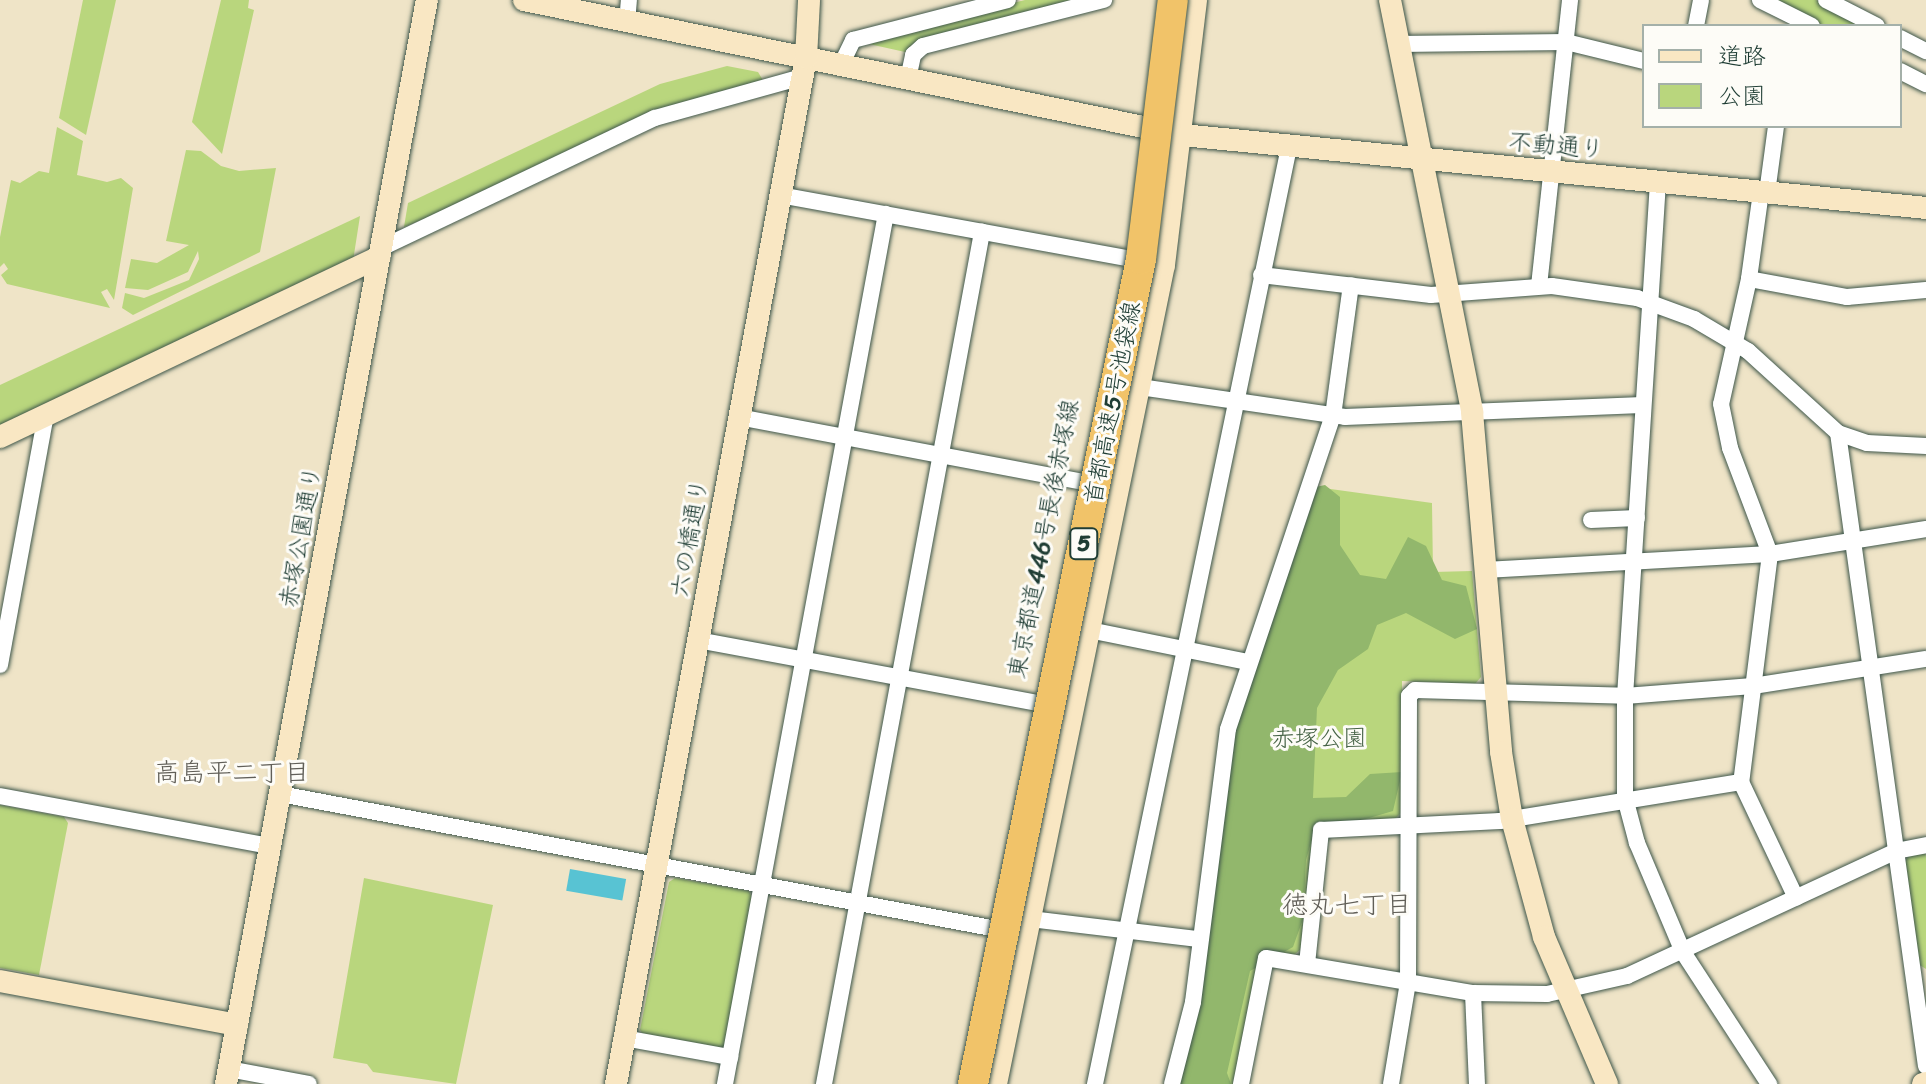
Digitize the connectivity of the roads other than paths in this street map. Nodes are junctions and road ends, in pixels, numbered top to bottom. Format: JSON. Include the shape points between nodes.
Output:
{"nodes":[{"id":1,"x":427,"y":0,"type":"edge"},
{"id":2,"x":524,"y":0,"type":"edge"},
{"id":3,"x":809,"y":0,"type":"edge"},
{"id":4,"x":1008,"y":0,"type":"edge"},
{"id":5,"x":1104,"y":0,"type":"edge"},
{"id":6,"x":1159,"y":0,"type":"edge"},
{"id":7,"x":1173,"y":0,"type":"edge"},
{"id":8,"x":1184,"y":0,"type":"edge"},
{"id":9,"x":1196,"y":0,"type":"edge"},
{"id":10,"x":1390,"y":0,"type":"edge"},
{"id":11,"x":1570,"y":0,"type":"edge"},
{"id":12,"x":1701,"y":0,"type":"edge"},
{"id":13,"x":1760,"y":0,"type":"edge"},
{"id":14,"x":1826,"y":0,"type":"edge"},
{"id":15,"x":628,"y":11,"type":"edge"},
{"id":16,"x":1791,"y":21,"type":"edge"},
{"id":17,"x":1696,"y":24,"type":"edge"},
{"id":18,"x":1873,"y":24,"type":"edge"},
{"id":19,"x":1902,"y":39,"type":"edge"},
{"id":20,"x":1566,"y":42,"type":"junction"},
{"id":21,"x":1399,"y":44,"type":"junction"},
{"id":22,"x":1926,"y":51,"type":"edge"},
{"id":23,"x":1642,"y":61,"type":"edge"},
{"id":24,"x":841,"y":65,"type":"junction"},
{"id":25,"x":804,"y":67,"type":"junction"},
{"id":26,"x":1902,"y":72,"type":"edge"},
{"id":27,"x":908,"y":79,"type":"junction"},
{"id":28,"x":1926,"y":84,"type":"edge"},
{"id":29,"x":1776,"y":128,"type":"edge"},
{"id":30,"x":1145,"y":129,"type":"junction"},
{"id":31,"x":1182,"y":135,"type":"junction"},
{"id":32,"x":1289,"y":147,"type":"junction"},
{"id":33,"x":1422,"y":159,"type":"junction"},
{"id":34,"x":1552,"y":172,"type":"junction"},
{"id":35,"x":1658,"y":182,"type":"junction"},
{"id":36,"x":1764,"y":192,"type":"junction"},
{"id":37,"x":780,"y":195,"type":"junction"},
{"id":38,"x":1926,"y":208,"type":"edge"},
{"id":39,"x":886,"y":214,"type":"junction"},
{"id":40,"x":982,"y":232,"type":"junction"},
{"id":41,"x":380,"y":252,"type":"junction"},
{"id":42,"x":1127,"y":258,"type":"junction"},
{"id":43,"x":1261,"y":275,"type":"junction"},
{"id":44,"x":1749,"y":279,"type":"junction"},
{"id":45,"x":1351,"y":285,"type":"junction"},
{"id":46,"x":1539,"y":286,"type":"junction"},
{"id":47,"x":1926,"y":290,"type":"edge"},
{"id":48,"x":1449,"y":294,"type":"junction"},
{"id":49,"x":1649,"y":302,"type":"junction"},
{"id":50,"x":1735,"y":342,"type":"junction"},
{"id":51,"x":1140,"y":387,"type":"junction"},
{"id":52,"x":1235,"y":402,"type":"junction"},
{"id":53,"x":1643,"y":405,"type":"junction"},
{"id":54,"x":1472,"y":412,"type":"junction"},
{"id":55,"x":46,"y":415,"type":"junction"},
{"id":56,"x":1333,"y":416,"type":"junction"},
{"id":57,"x":739,"y":417,"type":"junction"},
{"id":58,"x":1838,"y":433,"type":"junction"},
{"id":59,"x":0,"y":437,"type":"edge"},
{"id":60,"x":844,"y":437,"type":"junction"},
{"id":61,"x":1926,"y":446,"type":"edge"},
{"id":62,"x":941,"y":455,"type":"junction"},
{"id":63,"x":1083,"y":482,"type":"junction"},
{"id":64,"x":1637,"y":518,"type":"junction"},
{"id":65,"x":1591,"y":520,"type":"dead end"},
{"id":66,"x":1926,"y":529,"type":"edge"},
{"id":67,"x":1852,"y":541,"type":"junction"},
{"id":68,"x":1770,"y":554,"type":"junction"},
{"id":69,"x":1634,"y":564,"type":"junction"},
{"id":70,"x":1485,"y":570,"type":"junction"},
{"id":71,"x":1089,"y":630,"type":"junction"},
{"id":72,"x":698,"y":640,"type":"junction"},
{"id":73,"x":1184,"y":649,"type":"junction"},
{"id":74,"x":1926,"y":659,"type":"edge"},
{"id":75,"x":804,"y":660,"type":"junction"},
{"id":76,"x":1248,"y":662,"type":"junction"},
{"id":77,"x":0,"y":665,"type":"edge"},
{"id":78,"x":1871,"y":668,"type":"junction"},
{"id":79,"x":900,"y":678,"type":"junction"},
{"id":80,"x":1753,"y":686,"type":"junction"},
{"id":81,"x":1495,"y":692,"type":"junction"},
{"id":82,"x":1625,"y":696,"type":"junction"},
{"id":83,"x":1037,"y":703,"type":"junction"},
{"id":84,"x":1741,"y":782,"type":"junction"},
{"id":85,"x":280,"y":794,"type":"junction"},
{"id":86,"x":0,"y":796,"type":"edge"},
{"id":87,"x":1625,"y":798,"type":"junction"},
{"id":88,"x":1512,"y":819,"type":"junction"},
{"id":89,"x":1408,"y":825,"type":"junction"},
{"id":90,"x":1926,"y":845,"type":"edge"},
{"id":91,"x":270,"y":846,"type":"junction"},
{"id":92,"x":1896,"y":851,"type":"junction"},
{"id":93,"x":656,"y":865,"type":"junction"},
{"id":94,"x":762,"y":884,"type":"junction"},
{"id":95,"x":1796,"y":898,"type":"junction"},
{"id":96,"x":858,"y":902,"type":"junction"},
{"id":97,"x":1030,"y":919,"type":"junction"},
{"id":98,"x":991,"y":928,"type":"junction"},
{"id":99,"x":1127,"y":930,"type":"junction"},
{"id":100,"x":1197,"y":939,"type":"junction"},
{"id":101,"x":1683,"y":952,"type":"junction"},
{"id":102,"x":1307,"y":964,"type":"junction"},
{"id":103,"x":1919,"y":975,"type":"edge"},
{"id":104,"x":0,"y":981,"type":"edge"},
{"id":105,"x":1408,"y":982,"type":"junction"},
{"id":106,"x":1565,"y":991,"type":"junction"},
{"id":107,"x":1473,"y":993,"type":"junction"},
{"id":108,"x":237,"y":1025,"type":"junction"},
{"id":109,"x":624,"y":1038,"type":"junction"},
{"id":110,"x":730,"y":1057,"type":"junction"},
{"id":111,"x":1926,"y":1066,"type":"edge"},
{"id":112,"x":227,"y":1076,"type":"edge"},
{"id":113,"x":309,"y":1084,"type":"edge"},
{"id":114,"x":616,"y":1084,"type":"edge"},
{"id":115,"x":725,"y":1084,"type":"edge"},
{"id":116,"x":824,"y":1084,"type":"edge"},
{"id":117,"x":958,"y":1084,"type":"edge"},
{"id":118,"x":973,"y":1084,"type":"edge"},
{"id":119,"x":985,"y":1084,"type":"edge"},
{"id":120,"x":996,"y":1084,"type":"edge"},
{"id":121,"x":1095,"y":1084,"type":"edge"},
{"id":122,"x":1172,"y":1084,"type":"edge"},
{"id":123,"x":1241,"y":1084,"type":"edge"},
{"id":124,"x":1391,"y":1084,"type":"edge"},
{"id":125,"x":1477,"y":1084,"type":"edge"},
{"id":126,"x":1607,"y":1084,"type":"edge"},
{"id":127,"x":1769,"y":1084,"type":"edge"}],
"edges":[{"from":1,"to":41,"type":"street","name":"赤塚公園通り"},
{"from":2,"to":15,"type":"street","name":"不動通り"},
{"from":3,"to":25,"type":"street","name":"六の橋通り"},
{"from":4,"to":24,"type":"street","via":[[853,40]]},
{"from":5,"to":27,"type":"street","via":[[923,46],[913,55]]},
{"from":6,"to":30,"type":"street","name":"東京都道446号長後赤塚線"},
{"from":7,"to":118,"type":"highway","name":"首都高速5号池袋線","number":"5","bridge":true,"via":[[1138,275]]},
{"from":8,"to":119,"type":"highway","name":"首都高速5号池袋線","number":"5","via":[[1152,263]]},
{"from":9,"to":31,"type":"street"},
{"from":10,"to":21,"type":"street"},
{"from":11,"to":20,"type":"street"},
{"from":12,"to":17,"type":"street"},
{"from":13,"to":16,"type":"street"},
{"from":14,"to":18,"type":"street"},
{"from":15,"to":25,"type":"street","name":"不動通り"},
{"from":19,"to":22,"type":"street"},
{"from":20,"to":21,"type":"street"},
{"from":20,"to":23,"type":"street"},
{"from":20,"to":34,"type":"street"},
{"from":21,"to":33,"type":"street"},
{"from":24,"to":25,"type":"street","name":"不動通り"},
{"from":24,"to":27,"type":"street","name":"不動通り"},
{"from":25,"to":37,"type":"street","name":"六の橋通り"},
{"from":25,"to":41,"type":"street","via":[[655,118]]},
{"from":26,"to":28,"type":"street"},
{"from":27,"to":30,"type":"street","name":"不動通り"},
{"from":29,"to":36,"type":"street"},
{"from":30,"to":31,"type":"street","name":"不動通り"},
{"from":30,"to":42,"type":"street","name":"東京都道446号長後赤塚線"},
{"from":31,"to":32,"type":"street","name":"不動通り"},
{"from":31,"to":51,"type":"street"},
{"from":32,"to":33,"type":"street","name":"不動通り"},
{"from":32,"to":43,"type":"street"},
{"from":33,"to":34,"type":"street","name":"不動通り"},
{"from":33,"to":48,"type":"street"},
{"from":34,"to":35,"type":"street","name":"不動通り"},
{"from":34,"to":46,"type":"street"},
{"from":35,"to":36,"type":"street","name":"不動通り"},
{"from":35,"to":49,"type":"street"},
{"from":36,"to":38,"type":"street","name":"不動通り"},
{"from":36,"to":44,"type":"street"},
{"from":37,"to":39,"type":"street"},
{"from":37,"to":57,"type":"street","name":"六の橋通り"},
{"from":39,"to":40,"type":"street"},
{"from":39,"to":60,"type":"street"},
{"from":40,"to":42,"type":"street"},
{"from":40,"to":62,"type":"street"},
{"from":41,"to":55,"type":"street"},
{"from":41,"to":85,"type":"street","name":"赤塚公園通り"},
{"from":42,"to":63,"type":"street","name":"東京都道446号長後赤塚線"},
{"from":43,"to":45,"type":"street"},
{"from":43,"to":52,"type":"street"},
{"from":44,"to":47,"type":"street","via":[[1847,297]]},
{"from":44,"to":50,"type":"street"},
{"from":45,"to":48,"type":"street"},
{"from":45,"to":56,"type":"street"},
{"from":46,"to":48,"type":"street"},
{"from":46,"to":49,"type":"street"},
{"from":48,"to":54,"type":"street"},
{"from":49,"to":50,"type":"street"},
{"from":49,"to":53,"type":"street"},
{"from":50,"to":58,"type":"street"},
{"from":50,"to":68,"type":"street","via":[[1721,393],[1723,427]]},
{"from":51,"to":52,"type":"street"},
{"from":51,"to":71,"type":"street"},
{"from":52,"to":56,"type":"street"},
{"from":52,"to":73,"type":"street"},
{"from":53,"to":54,"type":"street"},
{"from":53,"to":64,"type":"street"},
{"from":54,"to":56,"type":"street"},
{"from":54,"to":70,"type":"street"},
{"from":55,"to":59,"type":"street"},
{"from":55,"to":77,"type":"street"},
{"from":56,"to":76,"type":"street"},
{"from":57,"to":60,"type":"street"},
{"from":57,"to":72,"type":"street","name":"六の橋通り"},
{"from":58,"to":61,"type":"street","via":[[1867,443]]},
{"from":58,"to":67,"type":"street"},
{"from":60,"to":62,"type":"street"},
{"from":60,"to":75,"type":"street"},
{"from":62,"to":63,"type":"street"},
{"from":62,"to":79,"type":"street"},
{"from":63,"to":83,"type":"street","name":"東京都道446号長後赤塚線"},
{"from":64,"to":65,"type":"street"},
{"from":64,"to":69,"type":"street"},
{"from":66,"to":67,"type":"street"},
{"from":67,"to":68,"type":"street"},
{"from":67,"to":78,"type":"street"},
{"from":68,"to":69,"type":"street"},
{"from":68,"to":80,"type":"street"},
{"from":69,"to":70,"type":"street"},
{"from":69,"to":82,"type":"street"},
{"from":70,"to":81,"type":"street"},
{"from":71,"to":73,"type":"street"},
{"from":71,"to":97,"type":"street"},
{"from":72,"to":75,"type":"street"},
{"from":72,"to":93,"type":"street","name":"六の橋通り"},
{"from":73,"to":76,"type":"street"},
{"from":73,"to":99,"type":"street"},
{"from":74,"to":78,"type":"street"},
{"from":75,"to":79,"type":"street"},
{"from":75,"to":94,"type":"street"},
{"from":76,"to":100,"type":"street","via":[[1220,768]]},
{"from":78,"to":80,"type":"street"},
{"from":78,"to":92,"type":"street"},
{"from":79,"to":83,"type":"street"},
{"from":79,"to":96,"type":"street"},
{"from":80,"to":82,"type":"street"},
{"from":80,"to":84,"type":"street"},
{"from":81,"to":82,"type":"street"},
{"from":81,"to":88,"type":"street"},
{"from":81,"to":89,"type":"street","via":[[1415,690],[1409,696]]},
{"from":82,"to":87,"type":"street"},
{"from":83,"to":98,"type":"street","name":"東京都道446号長後赤塚線"},
{"from":84,"to":87,"type":"street"},
{"from":84,"to":95,"type":"street"},
{"from":85,"to":91,"type":"street","name":"赤塚公園通り"},
{"from":85,"to":93,"type":"street"},
{"from":86,"to":91,"type":"street"},
{"from":87,"to":88,"type":"street"},
{"from":87,"to":101,"type":"street","via":[[1637,843]]},
{"from":88,"to":89,"type":"street"},
{"from":88,"to":106,"type":"street","via":[[1537,916]]},
{"from":89,"to":102,"type":"street","via":[[1321,830]]},
{"from":89,"to":105,"type":"street"},
{"from":90,"to":92,"type":"street"},
{"from":91,"to":108,"type":"street","name":"赤塚公園通り"},
{"from":92,"to":95,"type":"street"},
{"from":92,"to":103,"type":"street"},
{"from":93,"to":94,"type":"street"},
{"from":93,"to":109,"type":"street","name":"六の橋通り"},
{"from":94,"to":96,"type":"street"},
{"from":94,"to":110,"type":"street"},
{"from":95,"to":101,"type":"street"},
{"from":96,"to":98,"type":"street"},
{"from":96,"to":116,"type":"street"},
{"from":97,"to":99,"type":"street"},
{"from":97,"to":120,"type":"street"},
{"from":98,"to":117,"type":"street","name":"東京都道446号長後赤塚線"},
{"from":99,"to":100,"type":"street"},
{"from":99,"to":121,"type":"street"},
{"from":100,"to":122,"type":"street","via":[[1193,1002]]},
{"from":101,"to":106,"type":"street","via":[[1627,976]]},
{"from":101,"to":127,"type":"street"},
{"from":102,"to":105,"type":"street"},
{"from":102,"to":123,"type":"street","via":[[1266,958]]},
{"from":103,"to":111,"type":"street"},
{"from":104,"to":108,"type":"street"},
{"from":105,"to":107,"type":"street"},
{"from":105,"to":124,"type":"street"},
{"from":106,"to":107,"type":"street"},
{"from":106,"to":126,"type":"street"},
{"from":107,"to":125,"type":"street"},
{"from":108,"to":112,"type":"street","name":"赤塚公園通り"},
{"from":109,"to":110,"type":"street"},
{"from":109,"to":114,"type":"street","name":"六の橋通り"},
{"from":110,"to":115,"type":"street"},
{"from":112,"to":113,"type":"street"}]}
